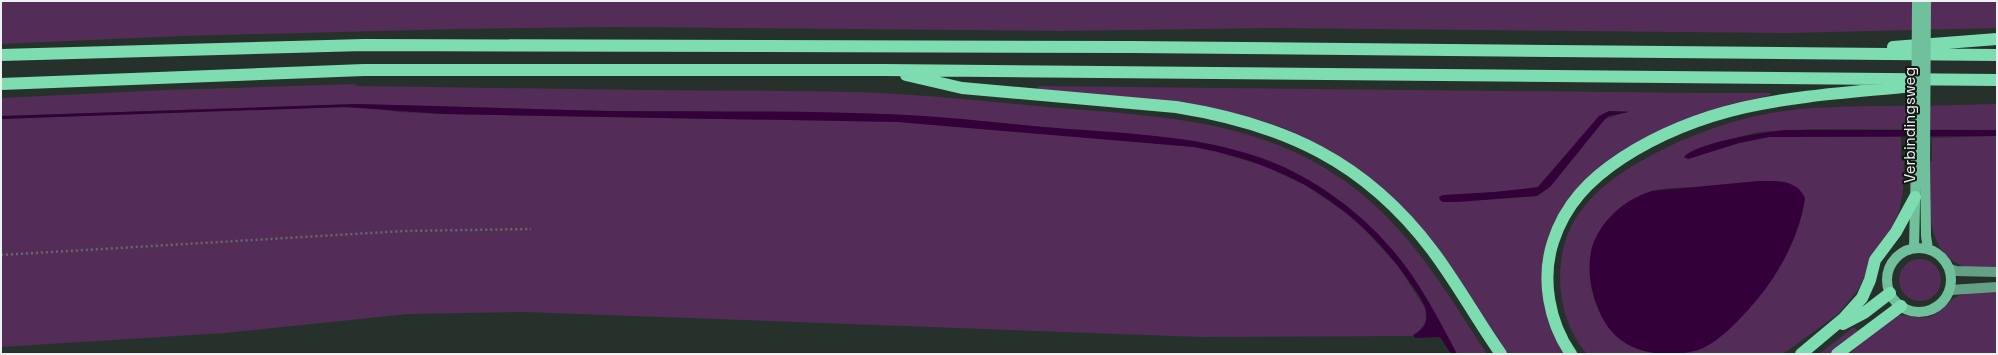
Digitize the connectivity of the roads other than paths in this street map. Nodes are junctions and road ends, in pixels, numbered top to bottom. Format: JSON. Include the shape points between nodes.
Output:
{"nodes":[{"id":1,"x":1918,"y":1,"type":"edge"},
{"id":2,"x":1926,"y":1,"type":"edge"},
{"id":3,"x":1997,"y":39,"type":"edge"},
{"id":4,"x":1812,"y":54,"type":"junction"},
{"id":5,"x":1,"y":55,"type":"edge"},
{"id":6,"x":1997,"y":55,"type":"edge"},
{"id":7,"x":884,"y":70,"type":"junction"},
{"id":8,"x":1973,"y":80,"type":"junction"},
{"id":9,"x":1997,"y":80,"type":"edge"},
{"id":10,"x":1,"y":84,"type":"edge"},
{"id":11,"x":1920,"y":161,"type":"junction"},
{"id":12,"x":1915,"y":198,"type":"junction"},
{"id":13,"x":1914,"y":248,"type":"junction"},
{"id":14,"x":1928,"y":249,"type":"junction"},
{"id":15,"x":1950,"y":269,"type":"junction"},
{"id":16,"x":1997,"y":272,"type":"edge"},
{"id":17,"x":1997,"y":287,"type":"edge"},
{"id":18,"x":1950,"y":290,"type":"junction"},
{"id":19,"x":1890,"y":293,"type":"junction"},
{"id":20,"x":1901,"y":306,"type":"junction"},
{"id":21,"x":1829,"y":330,"type":"junction"},
{"id":22,"x":1501,"y":354,"type":"edge"},
{"id":23,"x":1572,"y":354,"type":"edge"},
{"id":24,"x":1801,"y":354,"type":"edge"},
{"id":25,"x":1837,"y":354,"type":"edge"}],
"edges":[{"from":1,"to":11,"type":"main road","name":"Verbindingsweg","bridge":true},
{"from":2,"to":11,"type":"main road","name":"Verbindingsweg","bridge":true},
{"from":3,"to":4,"type":"highway"},
{"from":4,"to":5,"type":"highway","via":[[1132,47],[364,45]]},
{"from":4,"to":6,"type":"highway"},
{"from":7,"to":8,"type":"highway"},
{"from":7,"to":10,"type":"highway","via":[[364,70]]},
{"from":7,"to":22,"type":"highway","via":[[962,88],[1201,111],[1246,121],[1302,142],[1361,178],[1399,212],[1446,268]]},
{"from":8,"to":9,"type":"highway"},
{"from":8,"to":23,"type":"highway","via":[[1795,98],[1730,109],[1666,133],[1609,166],[1571,203],[1561,219],[1549,253],[1548,291],[1552,311],[1557,328]]},
{"from":11,"to":12,"type":"main road","name":"Verbindingsweg"},
{"from":11,"to":14,"type":"main road","name":"Verbindingsweg"},
{"from":12,"to":13,"type":"main road","name":"Verbindingsweg"},
{"from":12,"to":21,"type":"highway","via":[[1896,232],[1875,260],[1862,298]]},
{"from":13,"to":14,"type":"main road"},
{"from":13,"to":19,"type":"main road","via":[[1900,254],[1889,268],[1887,285]]},
{"from":14,"to":15,"type":"main road","via":[[1944,259]]},
{"from":15,"to":16,"type":"main road"},
{"from":15,"to":18,"type":"main road"},
{"from":17,"to":18,"type":"main road"},
{"from":18,"to":20,"type":"main road","via":[[1943,302],[1928,311],[1910,310]]},
{"from":19,"to":20,"type":"main road"},
{"from":19,"to":21,"type":"highway","via":[[1864,313]]},
{"from":20,"to":25,"type":"highway"},
{"from":21,"to":24,"type":"highway"}]}
